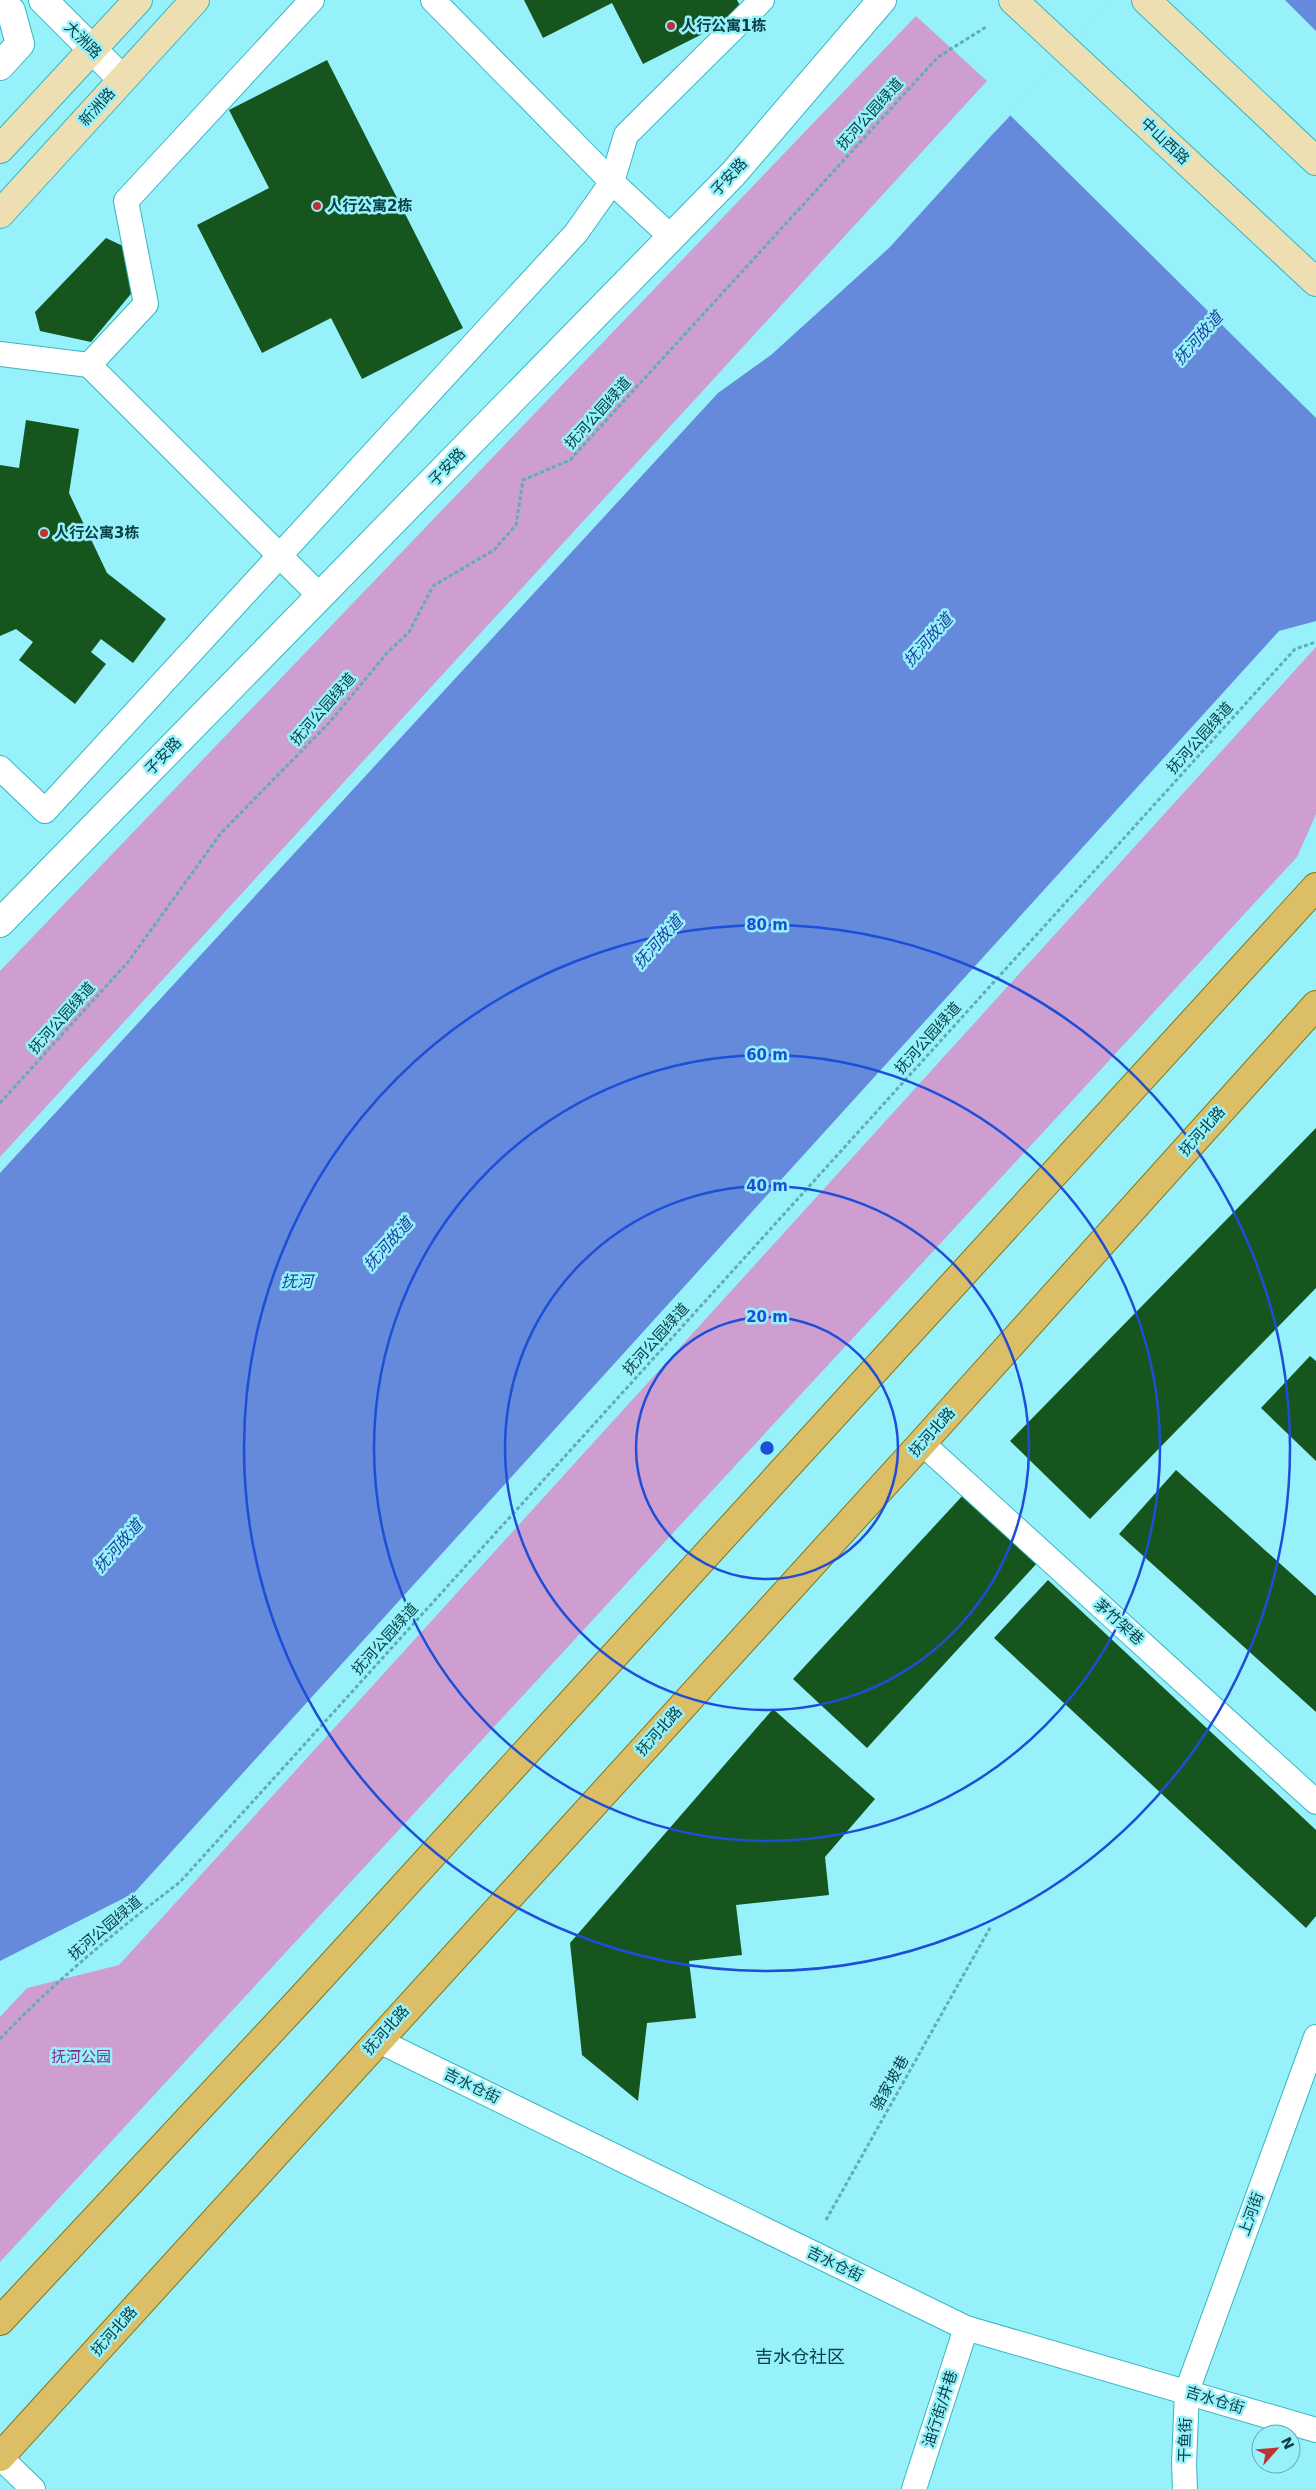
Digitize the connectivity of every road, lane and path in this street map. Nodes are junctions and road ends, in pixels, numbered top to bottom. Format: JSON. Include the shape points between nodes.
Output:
{"nodes":[{"id":1,"x":44,"y":0,"type":"edge"},
{"id":2,"x":138,"y":0,"type":"edge"},
{"id":3,"x":194,"y":0,"type":"edge"},
{"id":4,"x":312,"y":0,"type":"edge"},
{"id":5,"x":433,"y":0,"type":"edge"},
{"id":6,"x":762,"y":0,"type":"edge"},
{"id":7,"x":882,"y":0,"type":"edge"},
{"id":8,"x":1146,"y":0,"type":"edge"},
{"id":9,"x":0,"y":1,"type":"edge"},
{"id":10,"x":1017,"y":3,"type":"edge"},
{"id":11,"x":988,"y":26,"type":"dead end"},
{"id":12,"x":92,"y":49,"type":"junction"},
{"id":13,"x":0,"y":66,"type":"edge"},
{"id":14,"x":122,"y":79,"type":"junction"},
{"id":15,"x":0,"y":149,"type":"edge"},
{"id":16,"x":1316,"y":161,"type":"edge"},
{"id":17,"x":612,"y":182,"type":"junction"},
{"id":18,"x":0,"y":214,"type":"edge"},
{"id":19,"x":671,"y":238,"type":"junction"},
{"id":20,"x":1316,"y":282,"type":"edge"},
{"id":21,"x":0,"y":354,"type":"edge"},
{"id":22,"x":89,"y":365,"type":"junction"},
{"id":23,"x":280,"y":556,"type":"junction"},
{"id":24,"x":320,"y":596,"type":"junction"},
{"id":25,"x":1316,"y":642,"type":"edge"},
{"id":26,"x":0,"y":768,"type":"edge"},
{"id":27,"x":1316,"y":886,"type":"edge"},
{"id":28,"x":0,"y":923,"type":"edge"},
{"id":29,"x":1316,"y":1004,"type":"edge"},
{"id":30,"x":0,"y":1103,"type":"edge"},
{"id":31,"x":922,"y":1443,"type":"junction"},
{"id":32,"x":1316,"y":1802,"type":"edge"},
{"id":33,"x":991,"y":1926,"type":"dead end"},
{"id":34,"x":1316,"y":2037,"type":"edge"},
{"id":35,"x":0,"y":2039,"type":"edge"},
{"id":36,"x":377,"y":2040,"type":"junction"},
{"id":37,"x":809,"y":2251,"type":"junction"},
{"id":38,"x":0,"y":2321,"type":"edge"},
{"id":39,"x":966,"y":2328,"type":"junction"},
{"id":40,"x":1187,"y":2391,"type":"junction"},
{"id":41,"x":1316,"y":2430,"type":"edge"},
{"id":42,"x":0,"y":2457,"type":"edge"},
{"id":43,"x":33,"y":2489,"type":"edge"},
{"id":44,"x":914,"y":2489,"type":"edge"},
{"id":45,"x":1185,"y":2489,"type":"edge"}],
"edges":[{"from":1,"to":12,"type":"street","name":"大洲路"},
{"from":2,"to":12,"type":"main road"},
{"from":3,"to":14,"type":"main road","name":"新洲路"},
{"from":4,"to":22,"type":"lane","via":[[126,201],[146,304]]},
{"from":5,"to":17,"type":"lane"},
{"from":6,"to":17,"type":"lane","via":[[626,135]]},
{"from":7,"to":19,"type":"street","name":"子安路","via":[[733,174]]},
{"from":8,"to":16,"type":"main road"},
{"from":9,"to":13,"type":"street","via":[[11,11],[20,44]]},
{"from":10,"to":20,"type":"main road","name":"中山西路"},
{"from":11,"to":30,"type":"path","name":"抚河公园绿道","via":[[938,57],[570,460],[524,480],[516,524],[494,550],[433,586],[409,632],[387,653],[329,723],[221,833],[128,962]]},
{"from":12,"to":14,"type":"street","name":"大洲路"},
{"from":12,"to":15,"type":"main road"},
{"from":14,"to":18,"type":"main road","name":"新洲路"},
{"from":17,"to":19,"type":"lane"},
{"from":17,"to":23,"type":"lane","via":[[576,233]]},
{"from":19,"to":24,"type":"street","name":"子安路"},
{"from":21,"to":22,"type":"lane"},
{"from":22,"to":23,"type":"lane"},
{"from":23,"to":24,"type":"lane"},
{"from":23,"to":26,"type":"lane","via":[[45,810]]},
{"from":24,"to":28,"type":"street","name":"子安路"},
{"from":25,"to":35,"type":"path","name":"抚河公园绿道","via":[[1295,649],[180,1882],[121,1927],[40,1997]]},
{"from":27,"to":38,"type":"main road","via":[[299,2001]]},
{"from":29,"to":31,"type":"main road","name":"抚河北路"},
{"from":31,"to":32,"type":"lane","name":"茅竹架巷"},
{"from":31,"to":36,"type":"main road","name":"抚河北路"},
{"from":33,"to":37,"type":"path","name":"骆家坡巷"},
{"from":34,"to":40,"type":"lane","name":"上河街"},
{"from":36,"to":37,"type":"lane","name":"吉水仓街"},
{"from":36,"to":42,"type":"main road","name":"抚河北路"},
{"from":37,"to":39,"type":"lane","name":"吉水仓街"},
{"from":39,"to":40,"type":"lane","name":"吉水仓街"},
{"from":39,"to":44,"type":"lane","name":"油行街/井巷"},
{"from":40,"to":41,"type":"lane","name":"吉水仓街"},
{"from":40,"to":45,"type":"lane","name":"干鱼街"},
{"from":42,"to":43,"type":"lane"}]}
